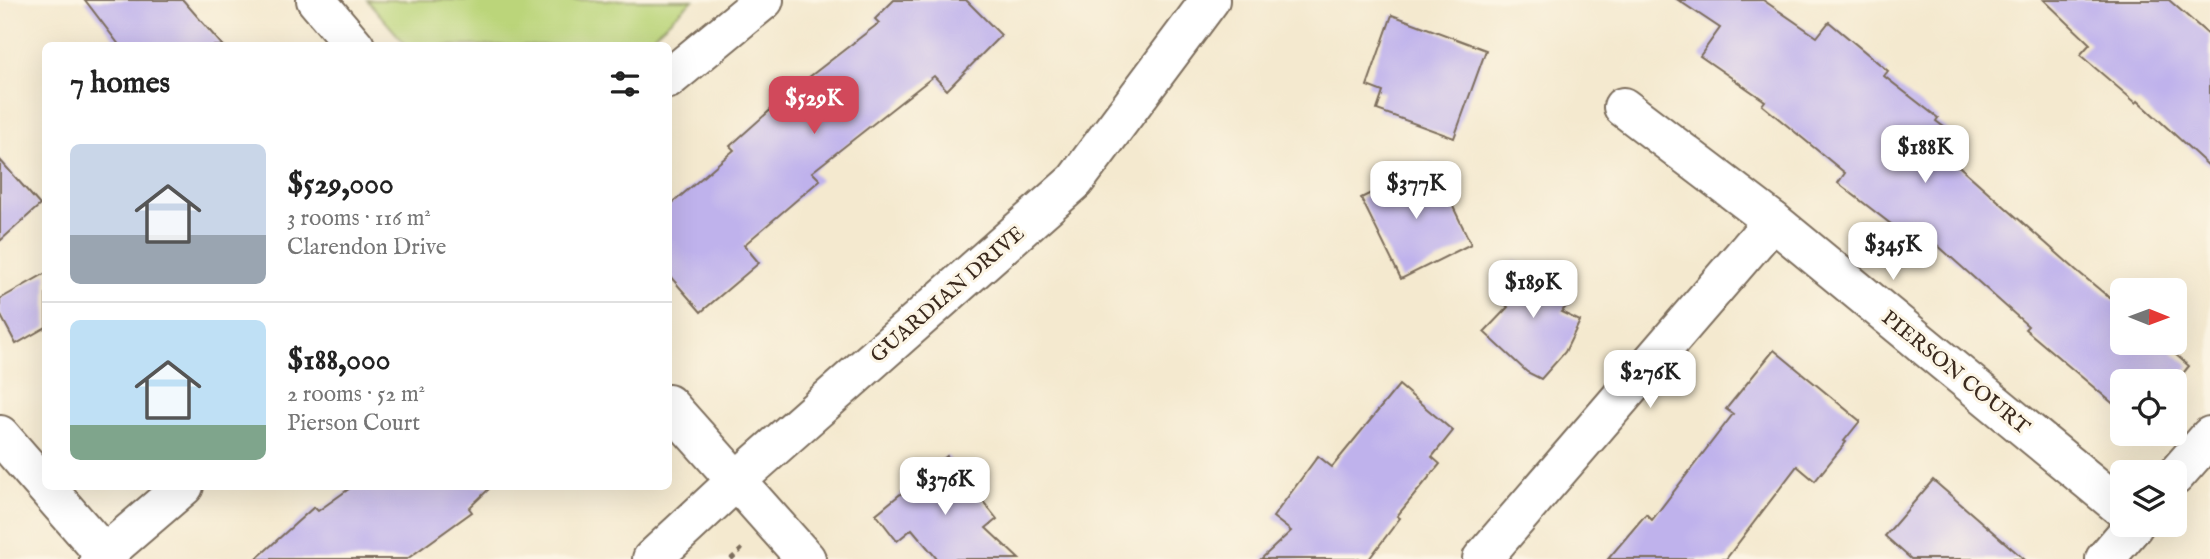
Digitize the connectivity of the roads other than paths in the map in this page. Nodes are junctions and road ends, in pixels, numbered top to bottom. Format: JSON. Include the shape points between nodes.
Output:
{"nodes":[{"id":1,"x":316,"y":0,"type":"edge"},
{"id":2,"x":764,"y":0,"type":"edge"},
{"id":3,"x":1210,"y":0,"type":"edge"},
{"id":4,"x":352,"y":42,"type":"edge"},
{"id":5,"x":672,"y":76,"type":"edge"},
{"id":6,"x":1623,"y":107,"type":"dead end"},
{"id":7,"x":1773,"y":221,"type":"junction"},
{"id":8,"x":672,"y":409,"type":"edge"},
{"id":9,"x":0,"y":435,"type":"edge"},
{"id":10,"x":2210,"y":436,"type":"edge"},
{"id":11,"x":2187,"y":462,"type":"edge"},
{"id":12,"x":736,"y":481,"type":"junction"},
{"id":13,"x":42,"y":486,"type":"edge"},
{"id":14,"x":46,"y":490,"type":"edge"},
{"id":15,"x":179,"y":490,"type":"edge"},
{"id":16,"x":2110,"y":498,"type":"edge"},
{"id":17,"x":2124,"y":537,"type":"edge"},
{"id":18,"x":101,"y":557,"type":"edge"},
{"id":19,"x":652,"y":559,"type":"edge"},
{"id":20,"x":806,"y":559,"type":"edge"},
{"id":21,"x":1482,"y":559,"type":"edge"},
{"id":22,"x":2105,"y":559,"type":"edge"}],
"edges":[{"from":1,"to":4,"type":"street"},
{"from":2,"to":5,"type":"street"},
{"from":3,"to":12,"type":"street","name":"GUARDIAN DRIVE","via":[[1075,181]]},
{"from":6,"to":7,"type":"street","name":"PIERSON COURT"},
{"from":7,"to":16,"type":"street","name":"PIERSON COURT"},
{"from":7,"to":21,"type":"street"},
{"from":8,"to":12,"type":"street"},
{"from":9,"to":13,"type":"street"},
{"from":10,"to":11,"type":"street"},
{"from":12,"to":19,"type":"street","name":"GUARDIAN DRIVE"},
{"from":12,"to":20,"type":"street"},
{"from":14,"to":18,"type":"street"},
{"from":15,"to":18,"type":"street"},
{"from":17,"to":22,"type":"street"}]}
